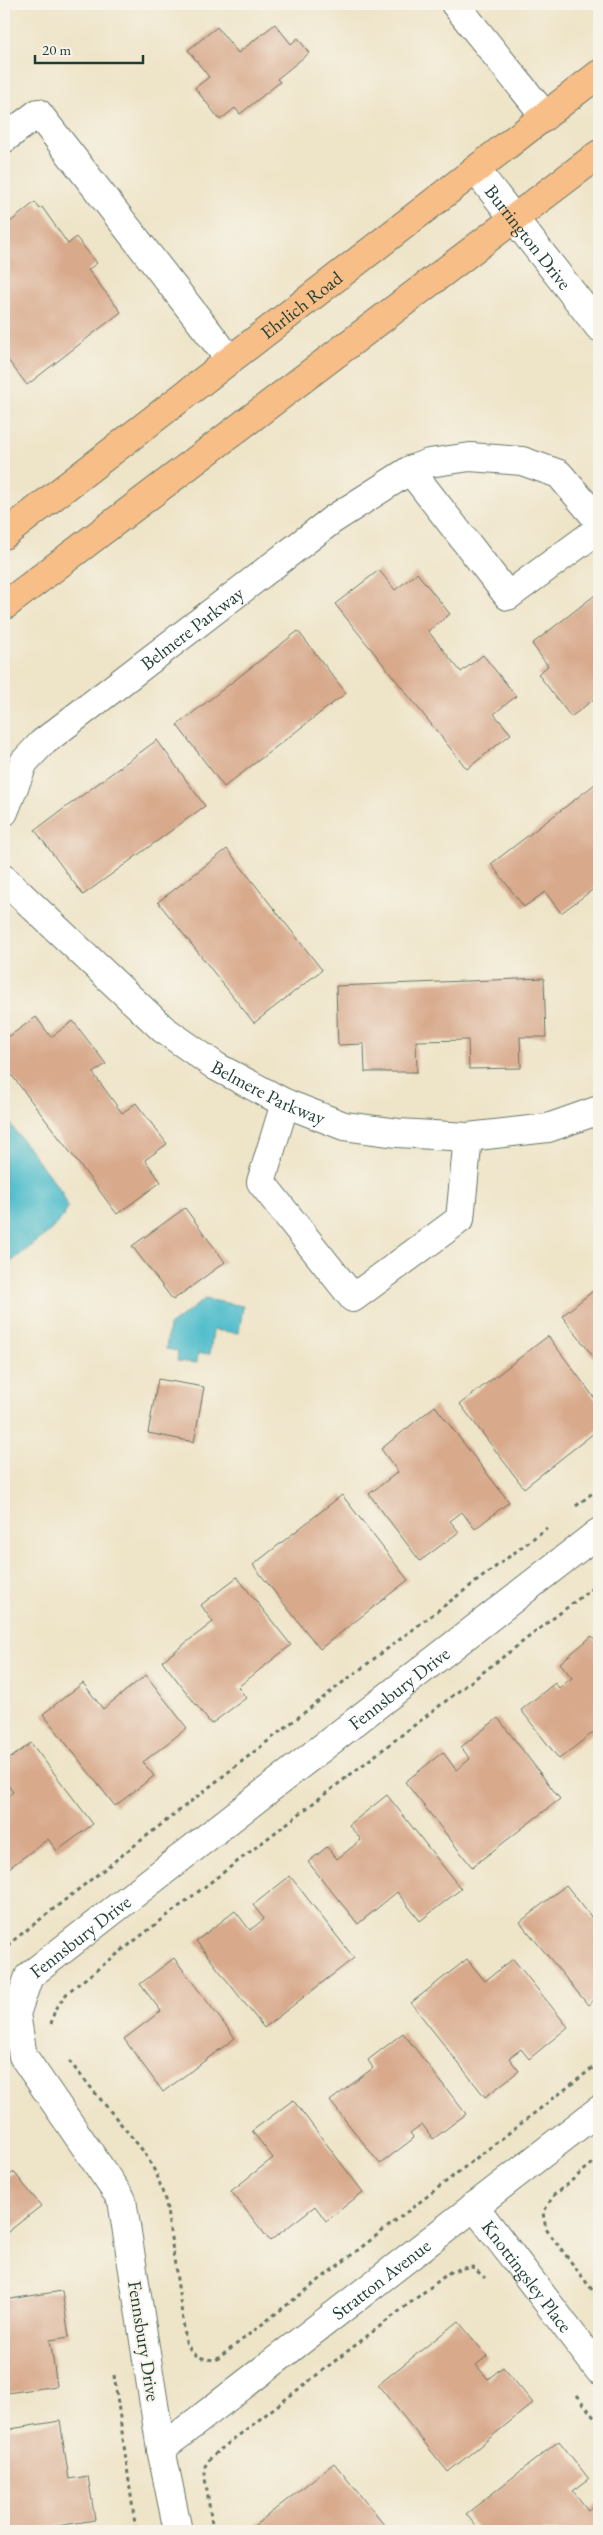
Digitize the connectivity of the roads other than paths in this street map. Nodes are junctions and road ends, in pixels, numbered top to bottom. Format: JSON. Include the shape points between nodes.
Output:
{"nodes":[{"id":1,"x":455,"y":4,"type":"edge"},
{"id":2,"x":599,"y":74,"type":"edge"},
{"id":3,"x":545,"y":116,"type":"junction"},
{"id":4,"x":4,"y":139,"type":"edge"},
{"id":5,"x":599,"y":154,"type":"edge"},
{"id":6,"x":476,"y":170,"type":"junction"},
{"id":7,"x":514,"y":219,"type":"junction"},
{"id":8,"x":599,"y":328,"type":"edge"},
{"id":9,"x":230,"y":360,"type":"junction"},
{"id":10,"x":410,"y":470,"type":"junction"},
{"id":11,"x":599,"y":521,"type":"edge"},
{"id":12,"x":599,"y":529,"type":"edge"},
{"id":13,"x":4,"y":535,"type":"edge"},
{"id":14,"x":4,"y":606,"type":"edge"},
{"id":15,"x":4,"y":812,"type":"edge"},
{"id":16,"x":4,"y":879,"type":"edge"},
{"id":17,"x":285,"y":1103,"type":"junction"},
{"id":18,"x":599,"y":1110,"type":"edge"},
{"id":19,"x":468,"y":1137,"type":"junction"},
{"id":20,"x":599,"y":1532,"type":"edge"},
{"id":21,"x":599,"y":2110,"type":"edge"},
{"id":22,"x":474,"y":2206,"type":"junction"},
{"id":23,"x":599,"y":2370,"type":"edge"},
{"id":24,"x":161,"y":2449,"type":"junction"},
{"id":25,"x":178,"y":2531,"type":"edge"}],
"edges":[{"from":1,"to":3,"type":"street"},
{"from":2,"to":3,"type":"main road","name":"Ehrlich Road"},
{"from":3,"to":6,"type":"main road","name":"Ehrlich Road"},
{"from":4,"to":9,"type":"street","via":[[38,113]]},
{"from":5,"to":7,"type":"main road"},
{"from":6,"to":7,"type":"street","name":"Burrington Drive"},
{"from":6,"to":9,"type":"main road","name":"Ehrlich Road"},
{"from":7,"to":8,"type":"street","name":"Burrington Drive"},
{"from":7,"to":14,"type":"main road"},
{"from":9,"to":13,"type":"main road","name":"Ehrlich Road"},
{"from":10,"to":11,"type":"street","name":"Belmere Parkway","via":[[470,456],[522,461],[559,474]]},
{"from":10,"to":12,"type":"street","via":[[508,596]]},
{"from":10,"to":15,"type":"street","name":"Belmere Parkway","via":[[332,520],[42,743],[24,762]]},
{"from":16,"to":17,"type":"street","name":"Belmere Parkway","via":[[164,1029],[217,1067]]},
{"from":17,"to":19,"type":"street","name":"Belmere Parkway","via":[[344,1126]]},
{"from":17,"to":19,"type":"street","via":[[261,1182],[353,1298],[460,1219]]},
{"from":18,"to":19,"type":"street","name":"Belmere Parkway","via":[[548,1128]]},
{"from":20,"to":24,"type":"street","name":"Fennsbury Drive","via":[[29,1976],[16,2014],[22,2056],[122,2200]]},
{"from":21,"to":22,"type":"street","name":"Stratton Avenue"},
{"from":22,"to":23,"type":"street","name":"Knottingsley Place"},
{"from":22,"to":24,"type":"street","name":"Stratton Avenue"},
{"from":24,"to":25,"type":"street","name":"Fennsbury Drive"}]}
